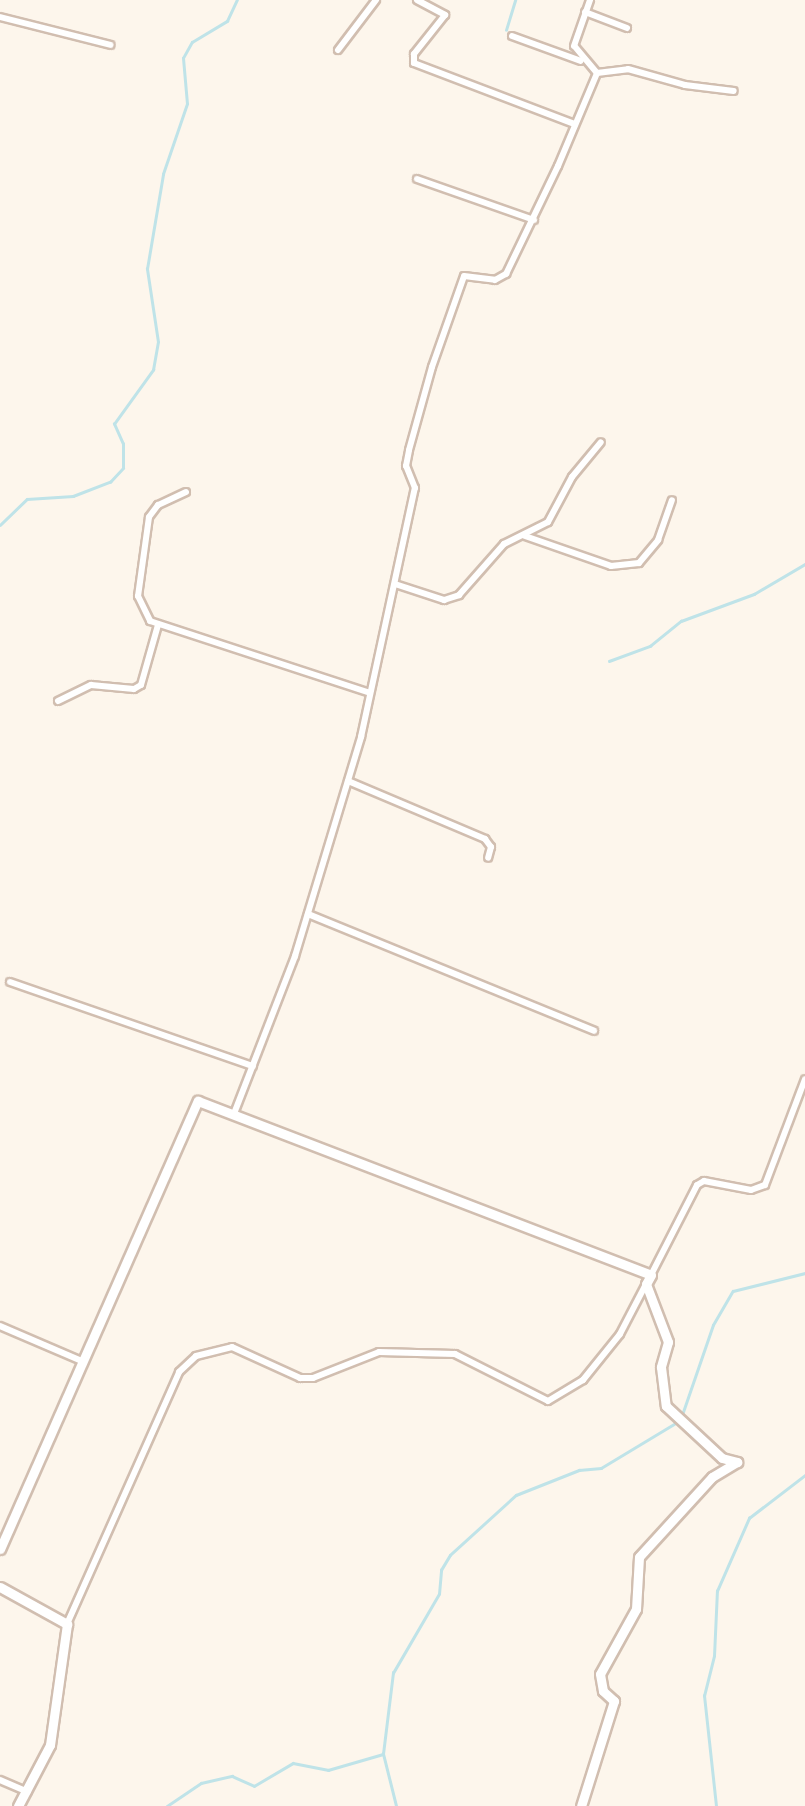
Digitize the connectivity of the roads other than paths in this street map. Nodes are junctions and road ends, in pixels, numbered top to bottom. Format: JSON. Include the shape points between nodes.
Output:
{"nodes":[{"id":1,"x":376,"y":0,"type":"edge"},
{"id":2,"x":417,"y":0,"type":"edge"},
{"id":3,"x":590,"y":0,"type":"edge"},
{"id":4,"x":585,"y":12,"type":"junction"},
{"id":5,"x":0,"y":17,"type":"edge"},
{"id":6,"x":627,"y":28,"type":"dead end"},
{"id":7,"x":512,"y":36,"type":"dead end"},
{"id":8,"x":111,"y":45,"type":"dead end"},
{"id":9,"x":338,"y":50,"type":"dead end"},
{"id":10,"x":583,"y":62,"type":"junction"},
{"id":11,"x":597,"y":73,"type":"junction"},
{"id":12,"x":734,"y":91,"type":"dead end"},
{"id":13,"x":575,"y":124,"type":"junction"},
{"id":14,"x":417,"y":179,"type":"dead end"},
{"id":15,"x":534,"y":220,"type":"junction"},
{"id":16,"x":601,"y":442,"type":"dead end"},
{"id":17,"x":186,"y":492,"type":"dead end"},
{"id":18,"x":671,"y":500,"type":"dead end"},
{"id":19,"x":525,"y":536,"type":"junction"},
{"id":20,"x":394,"y":584,"type":"junction"},
{"id":21,"x":158,"y":625,"type":"junction"},
{"id":22,"x":370,"y":693,"type":"junction"},
{"id":23,"x":58,"y":701,"type":"dead end"},
{"id":24,"x":348,"y":782,"type":"junction"},
{"id":25,"x":488,"y":858,"type":"dead end"},
{"id":26,"x":308,"y":914,"type":"junction"},
{"id":27,"x":10,"y":982,"type":"dead end"},
{"id":28,"x":594,"y":1031,"type":"dead end"},
{"id":29,"x":253,"y":1066,"type":"junction"},
{"id":30,"x":805,"y":1079,"type":"edge"},
{"id":31,"x":236,"y":1111,"type":"junction"},
{"id":32,"x":648,"y":1280,"type":"junction"},
{"id":33,"x":0,"y":1326,"type":"edge"},
{"id":34,"x":84,"y":1362,"type":"junction"},
{"id":35,"x":0,"y":1549,"type":"edge"},
{"id":36,"x":0,"y":1587,"type":"edge"},
{"id":37,"x":67,"y":1624,"type":"junction"},
{"id":38,"x":0,"y":1780,"type":"edge"},
{"id":39,"x":28,"y":1791,"type":"junction"},
{"id":40,"x":18,"y":1806,"type":"edge"},
{"id":41,"x":581,"y":1806,"type":"edge"}],
"edges":[{"from":1,"to":9,"type":"street"},
{"from":2,"to":13,"type":"street","via":[[445,15],[414,54],[414,62]]},
{"from":3,"to":4,"type":"street"},
{"from":4,"to":6,"type":"street"},
{"from":4,"to":10,"type":"street","via":[[574,46]]},
{"from":5,"to":8,"type":"street"},
{"from":7,"to":10,"type":"street"},
{"from":10,"to":11,"type":"street"},
{"from":11,"to":12,"type":"street","via":[[628,69],[685,85]]},
{"from":11,"to":13,"type":"street"},
{"from":13,"to":15,"type":"street"},
{"from":14,"to":15,"type":"street"},
{"from":15,"to":20,"type":"street","via":[[501,279],[464,276],[409,450],[406,466],[415,488]]},
{"from":16,"to":19,"type":"street","via":[[572,477],[554,514]]},
{"from":17,"to":21,"type":"street","via":[[158,505],[149,517],[138,596],[145,614]]},
{"from":18,"to":19,"type":"street","via":[[654,548],[639,563],[611,566]]},
{"from":19,"to":20,"type":"street","via":[[497,550],[452,600]]},
{"from":20,"to":22,"type":"street"},
{"from":21,"to":22,"type":"street"},
{"from":21,"to":23,"type":"street","via":[[141,685],[134,689],[91,685]]},
{"from":22,"to":24,"type":"street"},
{"from":24,"to":25,"type":"street","via":[[485,839],[491,847]]},
{"from":24,"to":26,"type":"street"},
{"from":26,"to":28,"type":"street"},
{"from":26,"to":29,"type":"street"},
{"from":27,"to":29,"type":"street"},
{"from":29,"to":31,"type":"street"},
{"from":30,"to":32,"type":"street","via":[[765,1185],[751,1190],[704,1181],[697,1185]]},
{"from":31,"to":32,"type":"street"},
{"from":31,"to":34,"type":"street","via":[[204,1099],[193,1107]]},
{"from":32,"to":37,"type":"street","via":[[620,1334],[583,1380],[548,1401],[455,1354],[379,1352],[313,1378],[300,1378],[232,1347],[197,1356],[179,1372]]},
{"from":32,"to":41,"type":"street","via":[[667,1342],[661,1367],[666,1406],[722,1458],[737,1462],[712,1477],[637,1563],[636,1609],[609,1650],[599,1681],[614,1701]]},
{"from":33,"to":34,"type":"street"},
{"from":34,"to":35,"type":"street"},
{"from":36,"to":37,"type":"street"},
{"from":37,"to":39,"type":"street","via":[[50,1745]]},
{"from":38,"to":39,"type":"street"},
{"from":39,"to":40,"type":"street"}]}
